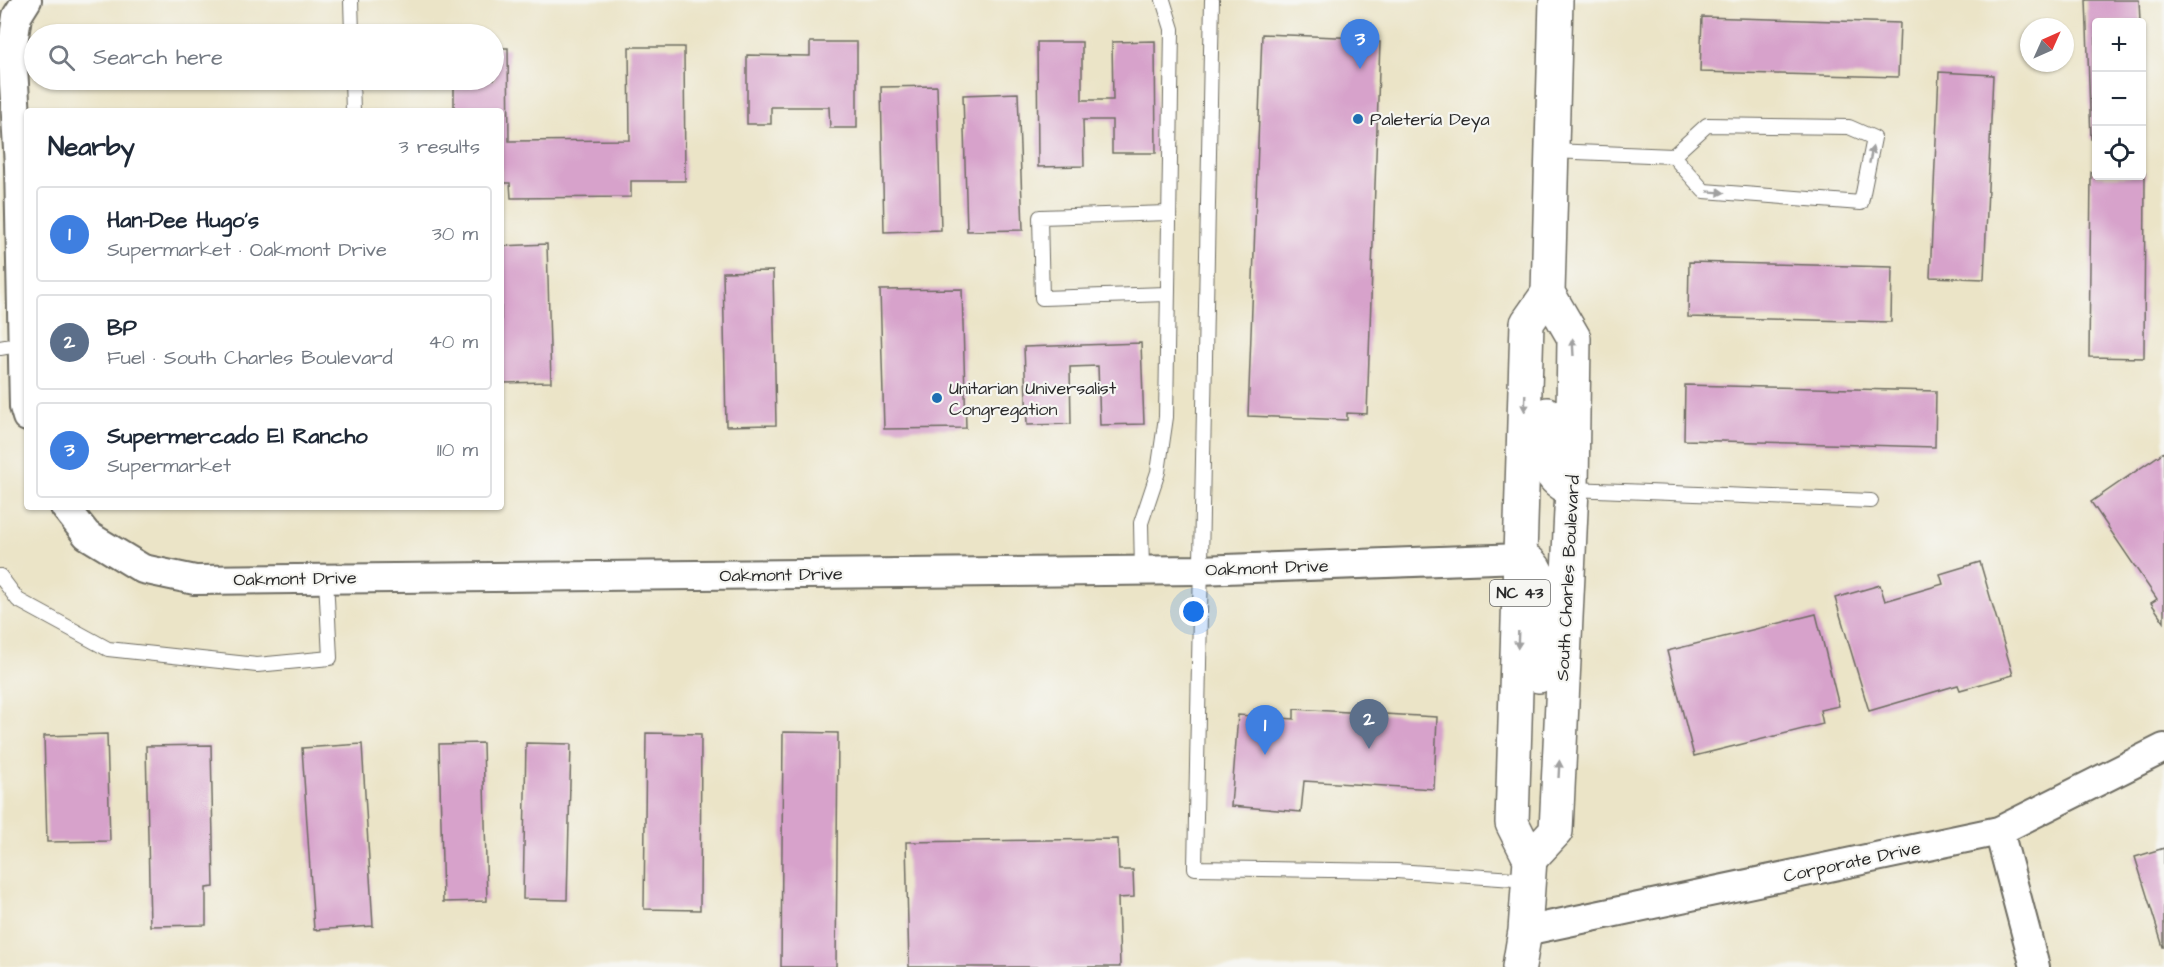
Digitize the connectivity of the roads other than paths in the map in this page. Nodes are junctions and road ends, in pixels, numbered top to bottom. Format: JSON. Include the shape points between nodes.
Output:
{"nodes":[{"id":1,"x":27,"y":0,"type":"edge"},
{"id":2,"x":351,"y":0,"type":"edge"},
{"id":3,"x":1163,"y":0,"type":"edge"},
{"id":4,"x":1212,"y":0,"type":"edge"},
{"id":5,"x":1556,"y":0,"type":"edge"},
{"id":6,"x":352,"y":24,"type":"edge"},
{"id":7,"x":352,"y":90,"type":"edge"},
{"id":8,"x":353,"y":108,"type":"edge"},
{"id":9,"x":1552,"y":151,"type":"junction"},
{"id":10,"x":1673,"y":156,"type":"junction"},
{"id":11,"x":10,"y":166,"type":"edge"},
{"id":12,"x":1169,"y":213,"type":"junction"},
{"id":13,"x":1548,"y":293,"type":"junction"},
{"id":14,"x":1167,"y":294,"type":"junction"},
{"id":15,"x":1527,"y":345,"type":"junction"},
{"id":16,"x":11,"y":346,"type":"edge"},
{"id":17,"x":24,"y":408,"type":"edge"},
{"id":18,"x":1572,"y":489,"type":"junction"},
{"id":19,"x":1871,"y":501,"type":"dead end"},
{"id":20,"x":67,"y":510,"type":"edge"},
{"id":21,"x":1521,"y":558,"type":"junction"},
{"id":22,"x":1199,"y":570,"type":"junction"},
{"id":23,"x":1142,"y":571,"type":"junction"},
{"id":24,"x":0,"y":576,"type":"edge"},
{"id":25,"x":326,"y":579,"type":"junction"},
{"id":26,"x":2164,"y":748,"type":"edge"},
{"id":27,"x":1557,"y":809,"type":"junction"},
{"id":28,"x":1999,"y":831,"type":"junction"},
{"id":29,"x":1529,"y":869,"type":"junction"},
{"id":30,"x":1525,"y":931,"type":"junction"},
{"id":31,"x":1520,"y":967,"type":"edge"},
{"id":32,"x":2035,"y":967,"type":"edge"}],
"edges":[{"from":1,"to":11,"type":"street","via":[[17,16],[12,51]]},
{"from":2,"to":6,"type":"lane"},
{"from":3,"to":12,"type":"lane","via":[[1172,29]]},
{"from":4,"to":22,"type":"lane"},
{"from":5,"to":9,"type":"main road"},
{"from":7,"to":8,"type":"lane"},
{"from":9,"to":10,"type":"lane"},
{"from":9,"to":13,"type":"main road"},
{"from":10,"to":10,"type":"lane","one_way":true,"via":[[1704,191],[1861,203],[1874,138],[1849,127],[1707,125]]},
{"from":11,"to":16,"type":"street"},
{"from":12,"to":14,"type":"lane"},
{"from":12,"to":14,"type":"lane","via":[[1040,217],[1042,298]]},
{"from":13,"to":15,"type":"main road","number":"NC 43","via":[[1527,323]]},
{"from":18,"to":13,"type":"main road","name":"South Charles Boulevard","number":"NC 43","one_way":true,"via":[[1574,339]]},
{"from":14,"to":23,"type":"lane","via":[[1166,417],[1158,472],[1141,524]]},
{"from":15,"to":18,"type":"main road","via":[[1547,368],[1545,438],[1551,476]]},
{"from":15,"to":21,"type":"main road","number":"NC 43","one_way":true},
{"from":16,"to":17,"type":"street"},
{"from":18,"to":19,"type":"lane"},
{"from":27,"to":18,"type":"main road","name":"South Charles Boulevard","number":"NC 43","one_way":true},
{"from":20,"to":25,"type":"street","name":"Oakmont Drive","via":[[87,535],[143,569],[195,580]]},
{"from":21,"to":22,"type":"street","name":"Oakmont Drive"},
{"from":21,"to":27,"type":"main road","via":[[1537,568],[1543,601],[1534,776],[1538,795]]},
{"from":21,"to":29,"type":"main road","number":"NC 43","one_way":true,"via":[[1512,823]]},
{"from":22,"to":23,"type":"street","name":"Oakmont Drive"},
{"from":22,"to":29,"type":"lane","via":[[1195,868]]},
{"from":23,"to":25,"type":"street","name":"Oakmont Drive"},
{"from":24,"to":25,"type":"lane","via":[[18,600],[108,649],[257,664],[330,658]]},
{"from":26,"to":28,"type":"street","name":"Corporate Drive"},
{"from":27,"to":29,"type":"main road","name":"South Charles Boulevard","number":"NC 43","via":[[1556,831]]},
{"from":28,"to":30,"type":"street","name":"Corporate Drive"},
{"from":28,"to":32,"type":"street"},
{"from":29,"to":30,"type":"main road"},
{"from":30,"to":31,"type":"main road"}]}
